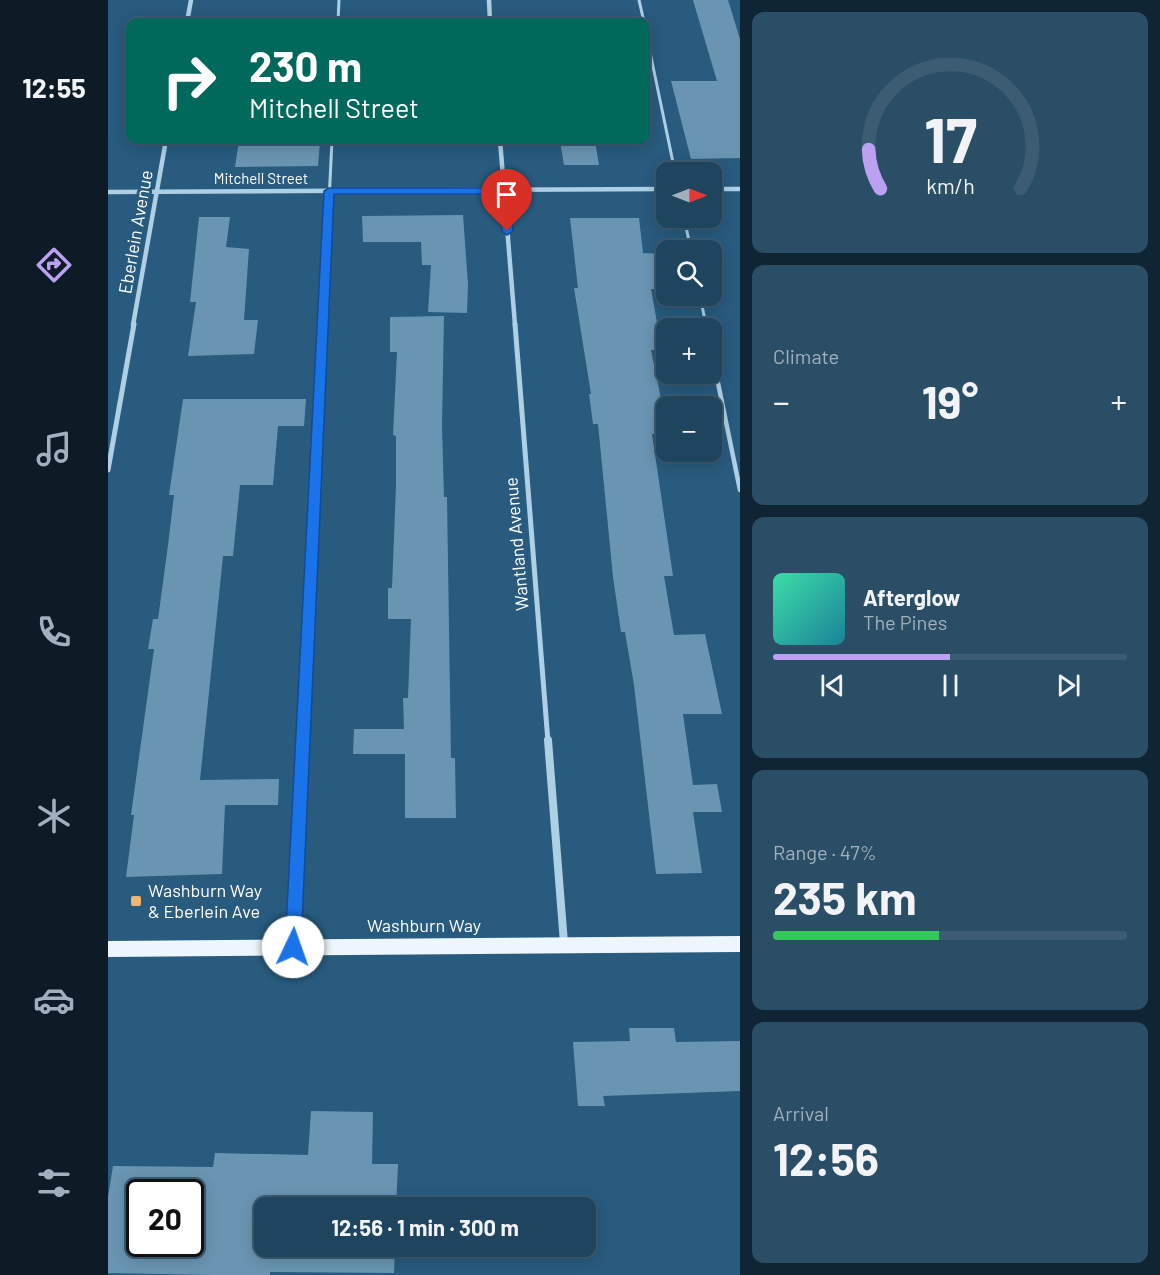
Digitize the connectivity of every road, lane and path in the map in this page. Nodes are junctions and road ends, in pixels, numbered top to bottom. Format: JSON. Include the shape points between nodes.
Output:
{"nodes":[{"id":1,"x":191,"y":0,"type":"edge"},
{"id":2,"x":339,"y":0,"type":"edge"},
{"id":3,"x":489,"y":0,"type":"edge"},
{"id":4,"x":639,"y":0,"type":"edge"},
{"id":5,"x":188,"y":18,"type":"edge"},
{"id":6,"x":338,"y":18,"type":"edge"},
{"id":7,"x":490,"y":18,"type":"edge"},
{"id":8,"x":643,"y":18,"type":"edge"},
{"id":9,"x":650,"y":52,"type":"edge"},
{"id":10,"x":165,"y":144,"type":"edge"},
{"id":11,"x":332,"y":144,"type":"edge"},
{"id":12,"x":500,"y":144,"type":"edge"},
{"id":13,"x":673,"y":162,"type":"edge"},
{"id":14,"x":656,"y":189,"type":"edge"},
{"id":15,"x":722,"y":189,"type":"edge"},
{"id":16,"x":740,"y":189,"type":"edge"},
{"id":17,"x":329,"y":191,"type":"junction"},
{"id":18,"x":504,"y":191,"type":"junction"},
{"id":19,"x":108,"y":192,"type":"edge"},
{"id":20,"x":157,"y":192,"type":"junction"},
{"id":21,"x":718,"y":384,"type":"edge"},
{"id":22,"x":108,"y":470,"type":"edge"},
{"id":23,"x":740,"y":490,"type":"edge"},
{"id":24,"x":740,"y":944,"type":"edge"},
{"id":25,"x":564,"y":946,"type":"junction"},
{"id":26,"x":293,"y":947,"type":"junction"},
{"id":27,"x":108,"y":949,"type":"edge"}],
"edges":[{"from":1,"to":5,"type":"street"},
{"from":2,"to":6,"type":"lane"},
{"from":3,"to":7,"type":"street"},
{"from":4,"to":8,"type":"lane"},
{"from":9,"to":13,"type":"lane"},
{"from":10,"to":20,"type":"street","name":"Eberlein Avenue"},
{"from":11,"to":17,"type":"lane"},
{"from":12,"to":18,"type":"street","name":"Wantland Avenue"},
{"from":14,"to":18,"type":"street","name":"Mitchell Street"},
{"from":15,"to":16,"type":"street"},
{"from":17,"to":18,"type":"street","name":"Mitchell Street"},
{"from":17,"to":20,"type":"street","name":"Mitchell Street"},
{"from":17,"to":26,"type":"lane"},
{"from":18,"to":25,"type":"street","name":"Wantland Avenue"},
{"from":19,"to":20,"type":"street","name":"Mitchell Street"},
{"from":20,"to":22,"type":"street","name":"Eberlein Avenue"},
{"from":21,"to":23,"type":"lane"},
{"from":24,"to":25,"type":"main road","name":"Washburn Way"},
{"from":25,"to":26,"type":"main road","name":"Washburn Way"},
{"from":26,"to":27,"type":"main road","name":"Washburn Way"}]}
